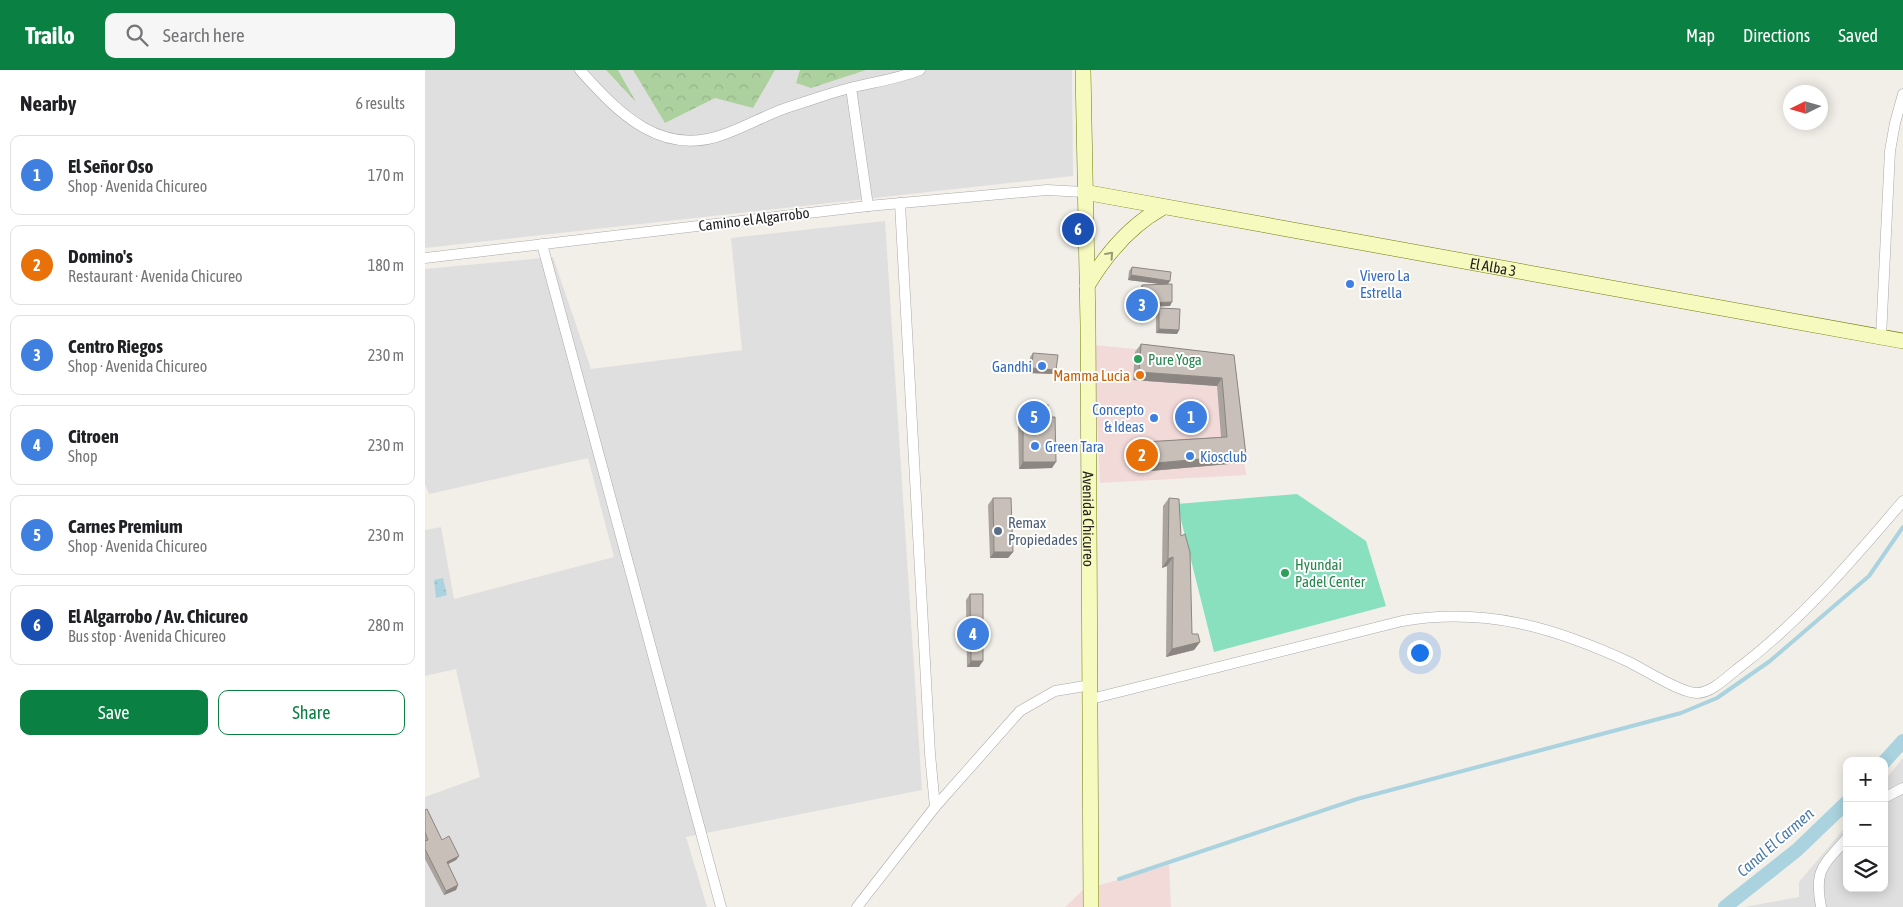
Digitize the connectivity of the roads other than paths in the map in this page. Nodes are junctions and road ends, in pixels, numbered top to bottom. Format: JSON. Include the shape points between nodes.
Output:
{"nodes":[{"id":1,"x":580,"y":70,"type":"edge"},
{"id":2,"x":920,"y":70,"type":"edge"},
{"id":3,"x":1083,"y":70,"type":"edge"},
{"id":4,"x":851,"y":88,"type":"junction"},
{"id":5,"x":1903,"y":94,"type":"edge"},
{"id":6,"x":1084,"y":192,"type":"junction"},
{"id":7,"x":1132,"y":202,"type":"junction"},
{"id":8,"x":900,"y":203,"type":"junction"},
{"id":9,"x":868,"y":206,"type":"junction"},
{"id":10,"x":1162,"y":208,"type":"junction"},
{"id":11,"x":1137,"y":226,"type":"junction"},
{"id":12,"x":542,"y":244,"type":"junction"},
{"id":13,"x":425,"y":258,"type":"edge"},
{"id":14,"x":1087,"y":286,"type":"junction"},
{"id":15,"x":1881,"y":337,"type":"junction"},
{"id":16,"x":1903,"y":341,"type":"edge"},
{"id":17,"x":1903,"y":501,"type":"edge"},
{"id":18,"x":1091,"y":692,"type":"junction"},
{"id":19,"x":1903,"y":788,"type":"edge"},
{"id":20,"x":1888,"y":796,"type":"edge"},
{"id":21,"x":935,"y":807,"type":"junction"},
{"id":22,"x":1843,"y":843,"type":"edge"},
{"id":23,"x":721,"y":907,"type":"edge"},
{"id":24,"x":857,"y":907,"type":"edge"},
{"id":25,"x":1091,"y":907,"type":"edge"},
{"id":26,"x":1821,"y":907,"type":"edge"}],
"edges":[{"from":1,"to":4,"type":"street","via":[[631,121],[668,140],[697,142],[723,135],[788,107]]},
{"from":2,"to":4,"type":"street","via":[[894,80]]},
{"from":3,"to":6,"type":"main road","name":"Avenida Chicureo"},
{"from":4,"to":9,"type":"street"},
{"from":5,"to":15,"type":"street","via":[[1890,151]]},
{"from":6,"to":7,"type":"main road","name":"El Alba 3"},
{"from":6,"to":8,"type":"street","name":"Camino el Algarrobo","via":[[1047,190]]},
{"from":6,"to":14,"type":"main road","name":"Avenida Chicureo"},
{"from":7,"to":10,"type":"main road","name":"El Alba 3"},
{"from":7,"to":11,"type":"main road"},
{"from":8,"to":9,"type":"street","name":"Camino el Algarrobo"},
{"from":8,"to":21,"type":"street"},
{"from":9,"to":12,"type":"street","name":"Camino el Algarrobo"},
{"from":10,"to":11,"type":"main road"},
{"from":10,"to":15,"type":"main road","name":"El Alba 3"},
{"from":14,"to":11,"type":"main road","one_way":true,"via":[[1102,264]]},
{"from":12,"to":13,"type":"street","name":"Camino el Algarrobo"},
{"from":12,"to":23,"type":"street"},
{"from":14,"to":18,"type":"main road","name":"Avenida Chicureo"},
{"from":15,"to":16,"type":"main road","name":"El Alba 3"},
{"from":17,"to":18,"type":"street","via":[[1854,561],[1800,616],[1744,665],[1717,685],[1701,692],[1683,690],[1601,649],[1532,626],[1485,617],[1452,616],[1402,621]]},
{"from":18,"to":21,"type":"street","via":[[1055,691],[1020,710]]},
{"from":18,"to":25,"type":"main road","name":"Avenida Chicureo"},
{"from":19,"to":20,"type":"street"},
{"from":21,"to":24,"type":"street"},
{"from":22,"to":26,"type":"street","via":[[1820,871]]}]}
